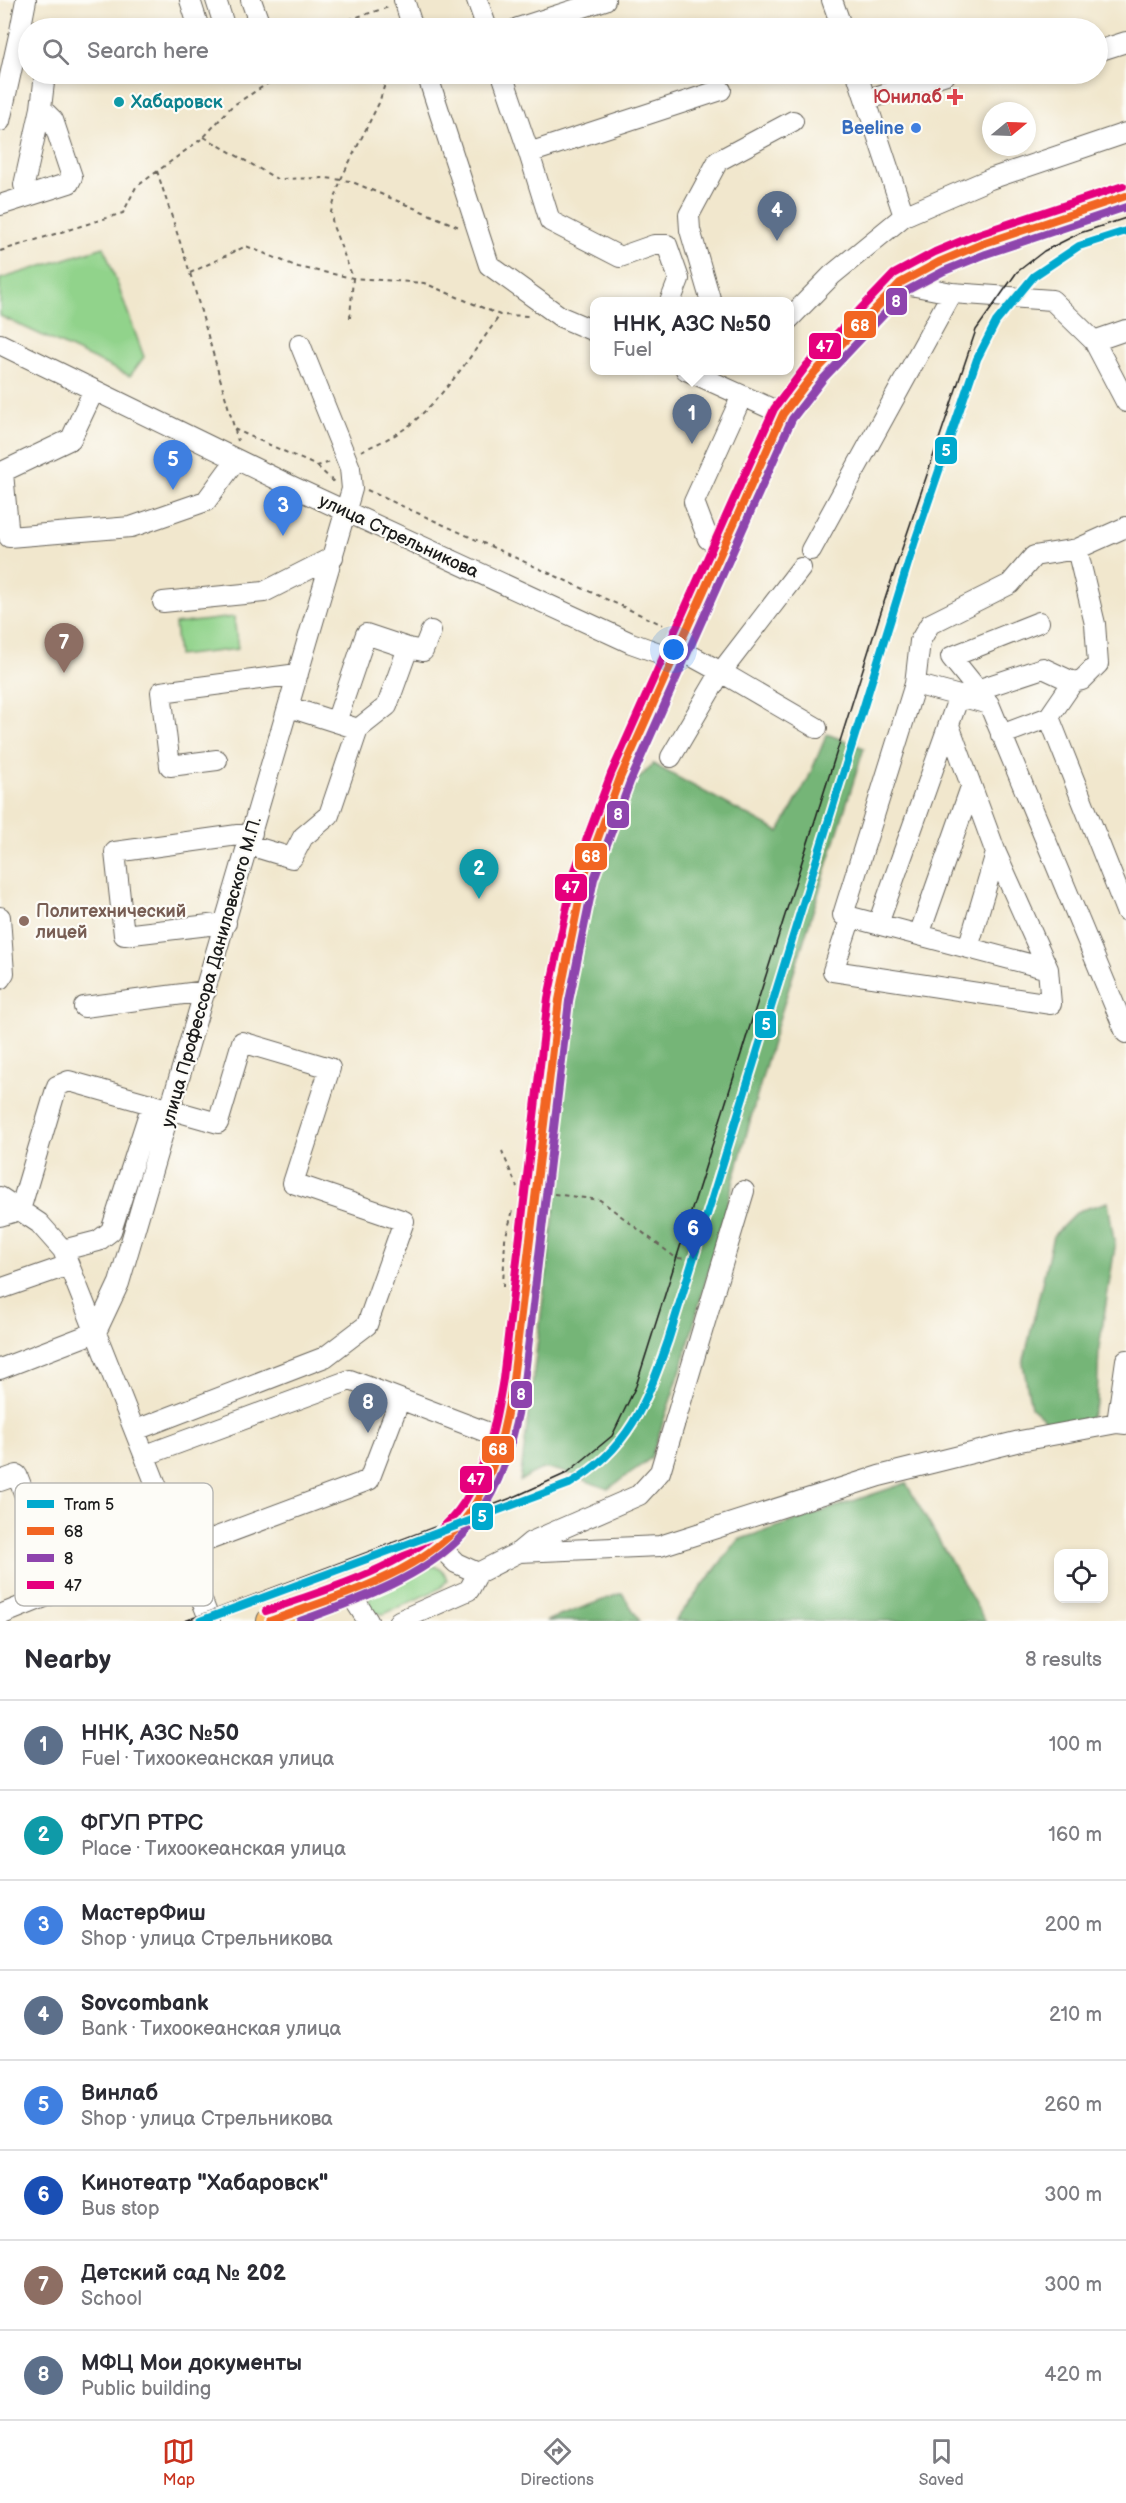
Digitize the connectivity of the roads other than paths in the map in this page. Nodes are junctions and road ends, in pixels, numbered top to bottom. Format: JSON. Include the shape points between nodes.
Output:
{"nodes":[{"id":1,"x":26,"y":0,"type":"edge"},
{"id":2,"x":190,"y":0,"type":"edge"},
{"id":3,"x":216,"y":0,"type":"edge"},
{"id":4,"x":251,"y":0,"type":"edge"},
{"id":5,"x":477,"y":0,"type":"edge"},
{"id":6,"x":605,"y":0,"type":"edge"},
{"id":7,"x":832,"y":0,"type":"edge"},
{"id":8,"x":404,"y":1,"type":"edge"},
{"id":9,"x":25,"y":18,"type":"edge"},
{"id":10,"x":196,"y":18,"type":"edge"},
{"id":11,"x":222,"y":18,"type":"edge"},
{"id":12,"x":257,"y":18,"type":"edge"},
{"id":13,"x":410,"y":18,"type":"edge"},
{"id":14,"x":483,"y":18,"type":"edge"},
{"id":15,"x":549,"y":18,"type":"edge"},
{"id":16,"x":838,"y":18,"type":"edge"},
{"id":17,"x":1126,"y":42,"type":"edge"},
{"id":18,"x":1108,"y":48,"type":"edge"},
{"id":19,"x":18,"y":56,"type":"edge"},
{"id":20,"x":44,"y":84,"type":"edge"},
{"id":21,"x":430,"y":84,"type":"edge"},
{"id":22,"x":505,"y":84,"type":"edge"},
{"id":23,"x":860,"y":84,"type":"edge"},
{"id":24,"x":915,"y":84,"type":"edge"},
{"id":25,"x":721,"y":90,"type":"dead end"},
{"id":26,"x":866,"y":100,"type":"junction"},
{"id":27,"x":41,"y":108,"type":"junction"},
{"id":28,"x":0,"y":121,"type":"edge"},
{"id":29,"x":793,"y":121,"type":"dead end"},
{"id":30,"x":1126,"y":133,"type":"edge"},
{"id":31,"x":529,"y":153,"type":"junction"},
{"id":32,"x":28,"y":196,"type":"junction"},
{"id":33,"x":1126,"y":196,"type":"edge"},
{"id":34,"x":0,"y":205,"type":"edge"},
{"id":35,"x":904,"y":216,"type":"junction"},
{"id":36,"x":900,"y":283,"type":"junction"},
{"id":37,"x":952,"y":293,"type":"junction"},
{"id":38,"x":672,"y":297,"type":"edge"},
{"id":39,"x":710,"y":297,"type":"edge"},
{"id":40,"x":794,"y":314,"type":"edge"},
{"id":41,"x":590,"y":329,"type":"edge"},
{"id":42,"x":1126,"y":330,"type":"edge"},
{"id":43,"x":1094,"y":341,"type":"junction"},
{"id":44,"x":0,"y":344,"type":"edge"},
{"id":45,"x":300,"y":344,"type":"dead end"},
{"id":46,"x":717,"y":376,"type":"edge"},
{"id":47,"x":94,"y":390,"type":"junction"},
{"id":48,"x":742,"y":396,"type":"junction"},
{"id":49,"x":1126,"y":402,"type":"edge"},
{"id":50,"x":783,"y":414,"type":"junction"},
{"id":51,"x":238,"y":453,"type":"junction"},
{"id":52,"x":2,"y":473,"type":"edge"},
{"id":53,"x":346,"y":511,"type":"junction"},
{"id":54,"x":1126,"y":527,"type":"edge"},
{"id":55,"x":722,"y":547,"type":"junction"},
{"id":56,"x":1077,"y":549,"type":"junction"},
{"id":57,"x":811,"y":550,"type":"dead end"},
{"id":58,"x":333,"y":556,"type":"junction"},
{"id":59,"x":801,"y":568,"type":"dead end"},
{"id":60,"x":163,"y":602,"type":"dead end"},
{"id":61,"x":1039,"y":622,"type":"dead end"},
{"id":62,"x":431,"y":631,"type":"dead end"},
{"id":63,"x":408,"y":648,"type":"junction"},
{"id":64,"x":675,"y":653,"type":"junction"},
{"id":65,"x":721,"y":672,"type":"junction"},
{"id":66,"x":298,"y":674,"type":"junction"},
{"id":67,"x":1073,"y":682,"type":"junction"},
{"id":68,"x":915,"y":684,"type":"junction"},
{"id":69,"x":975,"y":697,"type":"junction"},
{"id":70,"x":289,"y":707,"type":"junction"},
{"id":71,"x":1049,"y":717,"type":"junction"},
{"id":72,"x":336,"y":722,"type":"junction"},
{"id":73,"x":817,"y":728,"type":"dead end"},
{"id":74,"x":950,"y":728,"type":"junction"},
{"id":75,"x":358,"y":729,"type":"junction"},
{"id":76,"x":1002,"y":735,"type":"junction"},
{"id":77,"x":671,"y":757,"type":"dead end"},
{"id":78,"x":217,"y":760,"type":"dead end"},
{"id":79,"x":971,"y":787,"type":"junction"},
{"id":80,"x":250,"y":839,"type":"junction"},
{"id":81,"x":996,"y":853,"type":"junction"},
{"id":82,"x":1126,"y":911,"type":"edge"},
{"id":83,"x":0,"y":917,"type":"edge"},
{"id":84,"x":851,"y":917,"type":"junction"},
{"id":85,"x":226,"y":923,"type":"junction"},
{"id":86,"x":878,"y":924,"type":"junction"},
{"id":87,"x":920,"y":936,"type":"junction"},
{"id":88,"x":968,"y":948,"type":"junction"},
{"id":89,"x":1048,"y":969,"type":"junction"},
{"id":90,"x":0,"y":979,"type":"edge"},
{"id":91,"x":206,"y":991,"type":"junction"},
{"id":92,"x":84,"y":1007,"type":"dead end"},
{"id":93,"x":1126,"y":1033,"type":"edge"},
{"id":94,"x":152,"y":1104,"type":"junction"},
{"id":95,"x":171,"y":1109,"type":"junction"},
{"id":96,"x":744,"y":1191,"type":"dead end"},
{"id":97,"x":0,"y":1197,"type":"edge"},
{"id":98,"x":20,"y":1210,"type":"junction"},
{"id":99,"x":0,"y":1216,"type":"edge"},
{"id":100,"x":66,"y":1258,"type":"junction"},
{"id":101,"x":0,"y":1289,"type":"edge"},
{"id":102,"x":96,"y":1332,"type":"junction"},
{"id":103,"x":1126,"y":1360,"type":"edge"},
{"id":104,"x":0,"y":1369,"type":"edge"},
{"id":105,"x":400,"y":1399,"type":"junction"},
{"id":106,"x":1122,"y":1423,"type":"edge"},
{"id":107,"x":136,"y":1430,"type":"junction"},
{"id":108,"x":502,"y":1438,"type":"junction"},
{"id":109,"x":146,"y":1455,"type":"junction"},
{"id":110,"x":0,"y":1481,"type":"edge"},
{"id":111,"x":20,"y":1483,"type":"edge"},
{"id":112,"x":157,"y":1483,"type":"edge"},
{"id":113,"x":213,"y":1538,"type":"edge"},
{"id":114,"x":438,"y":1545,"type":"junction"},
{"id":115,"x":519,"y":1552,"type":"junction"},
{"id":116,"x":478,"y":1573,"type":"junction"},
{"id":117,"x":348,"y":1590,"type":"junction"},
{"id":118,"x":22,"y":1606,"type":"edge"},
{"id":119,"x":204,"y":1606,"type":"edge"},
{"id":120,"x":0,"y":1615,"type":"edge"},
{"id":121,"x":210,"y":1621,"type":"edge"},
{"id":122,"x":270,"y":1621,"type":"edge"},
{"id":123,"x":368,"y":1621,"type":"edge"},
{"id":124,"x":399,"y":1621,"type":"edge"}],
"edges":[{"from":1,"to":9,"type":"street"},
{"from":2,"to":10,"type":"street"},
{"from":3,"to":11,"type":"street"},
{"from":4,"to":12,"type":"street"},
{"from":5,"to":14,"type":"street"},
{"from":6,"to":15,"type":"street"},
{"from":7,"to":16,"type":"street"},
{"from":8,"to":13,"type":"street"},
{"from":17,"to":18,"type":"street"},
{"from":19,"to":28,"type":"street"},
{"from":20,"to":27,"type":"street"},
{"from":21,"to":41,"type":"street","via":[[489,265],[561,317]]},
{"from":22,"to":31,"type":"street"},
{"from":23,"to":26,"type":"street"},
{"from":24,"to":26,"type":"street"},
{"from":25,"to":31,"type":"street"},
{"from":26,"to":35,"type":"street"},
{"from":27,"to":32,"type":"street","via":[[24,185]]},
{"from":27,"to":32,"type":"street","via":[[53,120],[72,177],[69,183]]},
{"from":29,"to":39,"type":"street","via":[[718,161],[689,215]]},
{"from":30,"to":35,"type":"street","via":[[990,179]]},
{"from":31,"to":38,"type":"street","via":[[550,221],[620,257],[654,245],[667,245],[679,279]]},
{"from":32,"to":34,"type":"street"},
{"from":33,"to":36,"type":"main road","via":[[982,244]]},
{"from":35,"to":40,"type":"street","via":[[832,275]]},
{"from":36,"to":37,"type":"street"},
{"from":36,"to":50,"type":"main road","via":[[815,372]]},
{"from":37,"to":43,"type":"street","via":[[1052,300]]},
{"from":37,"to":57,"type":"street"},
{"from":42,"to":43,"type":"street"},
{"from":43,"to":49,"type":"street"},
{"from":44,"to":47,"type":"street","name":"улица Стрельникова"},
{"from":45,"to":53,"type":"street","name":"улица Профессора Даниловского М.П.","via":[[346,457],[352,483]]},
{"from":46,"to":48,"type":"street"},
{"from":47,"to":51,"type":"street","name":"улица Стрельникова"},
{"from":47,"to":52,"type":"street","via":[[70,439]]},
{"from":48,"to":50,"type":"street"},
{"from":48,"to":55,"type":"street","via":[[694,502],[708,539]]},
{"from":50,"to":55,"type":"main road"},
{"from":51,"to":52,"type":"street","via":[[206,501],[131,527],[9,537]]},
{"from":51,"to":53,"type":"street","name":"улица Стрельникова"},
{"from":53,"to":58,"type":"street","name":"улица Профессора Даниловского М.П."},
{"from":53,"to":64,"type":"street","name":"улица Стрельникова","via":[[631,643]]},
{"from":54,"to":56,"type":"street"},
{"from":55,"to":64,"type":"main road"},
{"from":56,"to":67,"type":"street","via":[[1095,624],[1098,664],[1082,680]]},
{"from":56,"to":68,"type":"street","via":[[1034,556],[1010,585],[930,624],[920,641]]},
{"from":58,"to":60,"type":"street","via":[[264,592]]},
{"from":58,"to":66,"type":"street","name":"улица Профессора Даниловского М.П."},
{"from":59,"to":65,"type":"street"},
{"from":61,"to":69,"type":"street","via":[[951,657]]},
{"from":62,"to":63,"type":"street","via":[[423,651]]},
{"from":63,"to":72,"type":"street","via":[[366,634]]},
{"from":63,"to":75,"type":"street","via":[[387,706]]},
{"from":64,"to":65,"type":"street","name":"улица Стрельникова"},
{"from":64,"to":108,"type":"main road","via":[[614,793],[579,896],[560,986],[537,1199]]},
{"from":65,"to":73,"type":"street","name":"улица Стрельникова"},
{"from":65,"to":77,"type":"street"},
{"from":66,"to":70,"type":"street","name":"улица Профессора Даниловского М.П."},
{"from":66,"to":78,"type":"street","via":[[161,692],[170,766]]},
{"from":67,"to":69,"type":"street","via":[[1043,668]]},
{"from":67,"to":71,"type":"street"},
{"from":68,"to":69,"type":"street"},
{"from":68,"to":84,"type":"street","via":[[843,915]]},
{"from":69,"to":74,"type":"street"},
{"from":69,"to":76,"type":"street"},
{"from":70,"to":72,"type":"street"},
{"from":70,"to":80,"type":"street","name":"улица Профессора Даниловского М.П."},
{"from":71,"to":76,"type":"street"},
{"from":71,"to":82,"type":"street"},
{"from":72,"to":75,"type":"street"},
{"from":74,"to":79,"type":"street"},
{"from":74,"to":86,"type":"street"},
{"from":75,"to":80,"type":"street","via":[[329,815],[303,837],[292,858]]},
{"from":76,"to":93,"type":"street"},
{"from":79,"to":81,"type":"street"},
{"from":79,"to":87,"type":"street"},
{"from":80,"to":85,"type":"street","name":"улица Профессора Даниловского М.П."},
{"from":80,"to":85,"type":"street","via":[[115,852],[124,935]]},
{"from":81,"to":88,"type":"street"},
{"from":81,"to":89,"type":"street"},
{"from":83,"to":90,"type":"street","via":[[4,973]]},
{"from":84,"to":86,"type":"street"},
{"from":84,"to":89,"type":"street","via":[[833,971],[1051,1004]]},
{"from":85,"to":91,"type":"street","name":"улица Профессора Даниловского М.П."},
{"from":86,"to":87,"type":"street"},
{"from":87,"to":88,"type":"street"},
{"from":88,"to":89,"type":"street"},
{"from":91,"to":92,"type":"street"},
{"from":91,"to":95,"type":"street","name":"улица Профессора Даниловского М.П."},
{"from":94,"to":95,"type":"street"},
{"from":94,"to":98,"type":"street","via":[[69,1081],[57,1086]]},
{"from":94,"to":100,"type":"street","via":[[111,1231]]},
{"from":95,"to":102,"type":"street","name":"улица Профессора Даниловского М.П.","via":[[119,1283]]},
{"from":95,"to":107,"type":"street","via":[[218,1123],[242,1042],[330,1068],[293,1183],[404,1221],[367,1325],[325,1357]]},
{"from":96,"to":115,"type":"street","via":[[660,1472],[639,1495],[531,1542]]},
{"from":97,"to":98,"type":"street"},
{"from":98,"to":99,"type":"street"},
{"from":98,"to":100,"type":"street","via":[[39,1223]]},
{"from":100,"to":101,"type":"street"},
{"from":100,"to":102,"type":"street"},
{"from":102,"to":104,"type":"street"},
{"from":102,"to":107,"type":"street"},
{"from":103,"to":106,"type":"street"},
{"from":105,"to":108,"type":"street"},
{"from":105,"to":109,"type":"street","via":[[350,1380]]},
{"from":105,"to":113,"type":"street","via":[[369,1480]]},
{"from":106,"to":115,"type":"street","via":[[1020,1441],[879,1476],[660,1546]]},
{"from":107,"to":109,"type":"street"},
{"from":108,"to":114,"type":"main road","via":[[492,1470],[470,1513]]},
{"from":109,"to":112,"type":"street"},
{"from":110,"to":111,"type":"street","via":[[17,1475]]},
{"from":114,"to":116,"type":"street","via":[[456,1563]]},
{"from":114,"to":117,"type":"main road","via":[[424,1556]]},
{"from":115,"to":116,"type":"street"},
{"from":116,"to":124,"type":"street","via":[[469,1590]]},
{"from":117,"to":122,"type":"main road"},
{"from":117,"to":123,"type":"street"},
{"from":118,"to":120,"type":"street"},
{"from":119,"to":121,"type":"street"}]}
